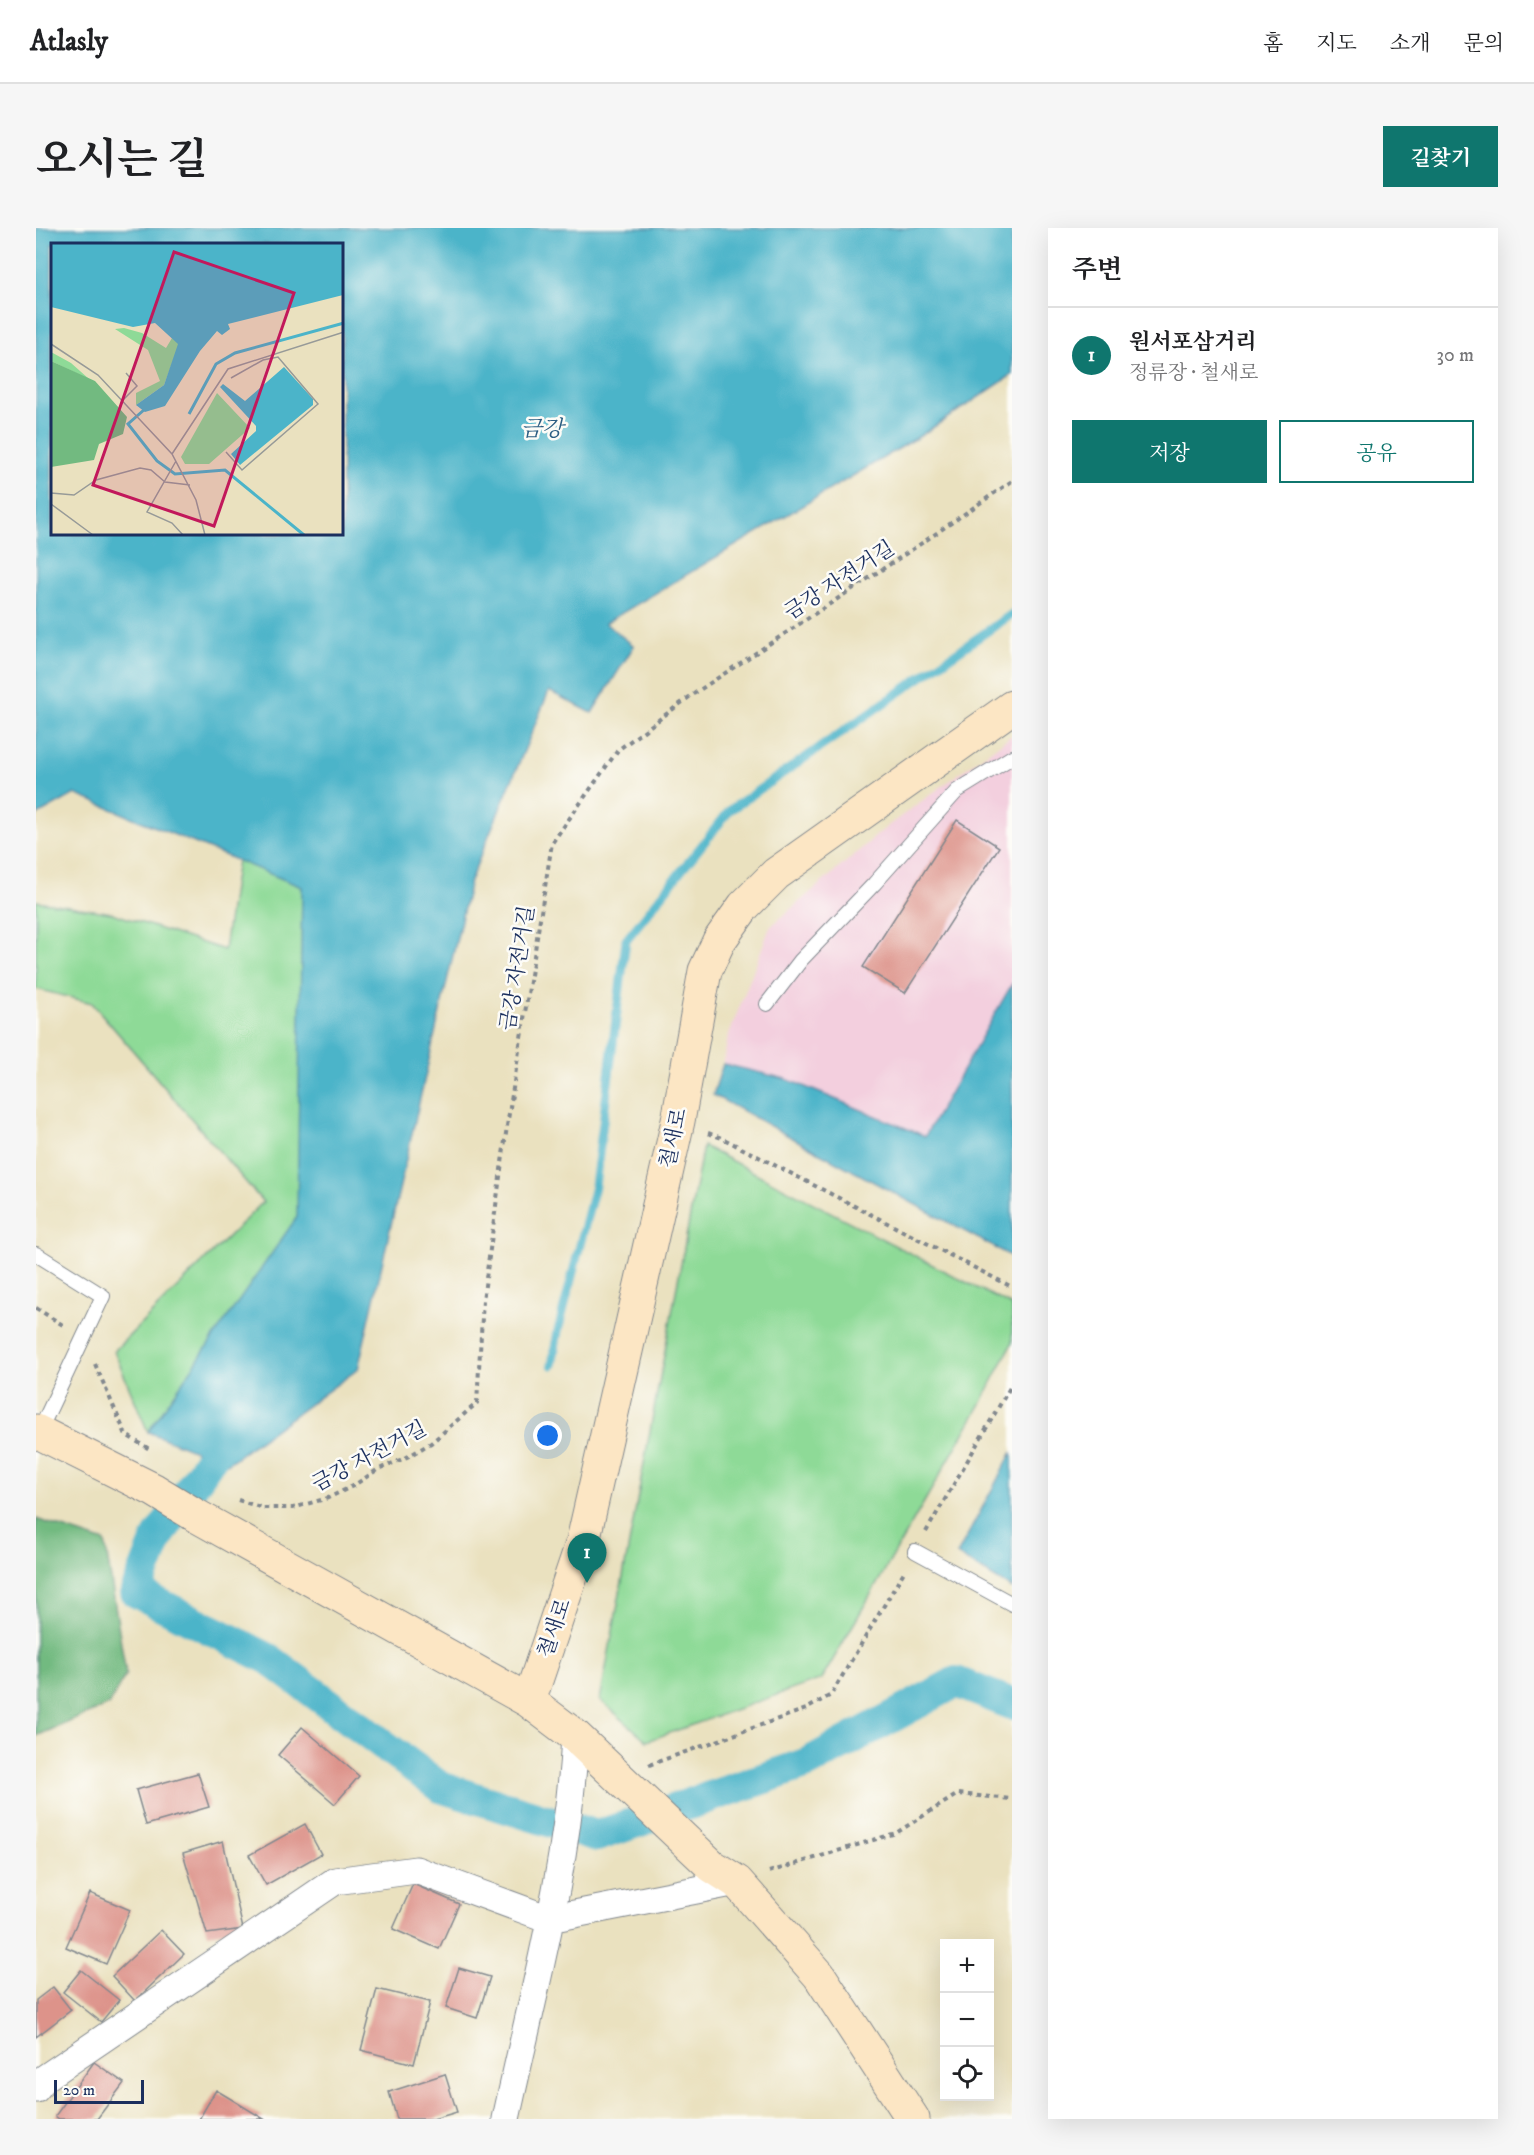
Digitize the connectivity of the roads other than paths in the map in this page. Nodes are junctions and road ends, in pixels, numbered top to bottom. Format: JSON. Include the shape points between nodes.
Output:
{"nodes":[{"id":1,"x":1012,"y":707,"type":"edge"},
{"id":2,"x":1012,"y":757,"type":"edge"},
{"id":3,"x":767,"y":1004,"type":"dead end"},
{"id":4,"x":36,"y":1254,"type":"edge"},
{"id":5,"x":37,"y":1432,"type":"edge"},
{"id":6,"x":915,"y":1551,"type":"road end"},
{"id":7,"x":1012,"y":1604,"type":"edge"},
{"id":8,"x":530,"y":1701,"type":"junction"},
{"id":9,"x":575,"y":1736,"type":"junction"},
{"id":10,"x":724,"y":1874,"type":"junction"},
{"id":11,"x":552,"y":1907,"type":"junction"},
{"id":12,"x":36,"y":2089,"type":"edge"},
{"id":13,"x":506,"y":2119,"type":"edge"},
{"id":14,"x":913,"y":2119,"type":"edge"}],
"edges":[{"from":1,"to":8,"type":"street","name":"철새로","via":[[776,874],[744,906],[719,941],[705,971],[678,1121],[583,1542]]},
{"from":2,"to":3,"type":"lane","via":[[957,791],[801,960]]},
{"from":4,"to":5,"type":"lane","via":[[103,1296]]},
{"from":5,"to":8,"type":"street","via":[[154,1490]]},
{"from":6,"to":7,"type":"lane"},
{"from":8,"to":9,"type":"street"},
{"from":9,"to":10,"type":"street"},
{"from":9,"to":11,"type":"street","via":[[573,1782]]},
{"from":10,"to":11,"type":"street"},
{"from":10,"to":14,"type":"street","via":[[819,1975]]},
{"from":11,"to":12,"type":"street","via":[[416,1870],[335,1881],[45,2078]]},
{"from":11,"to":13,"type":"street"}]}
